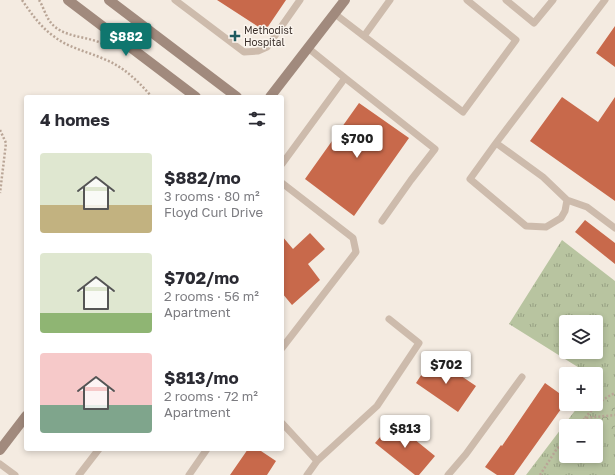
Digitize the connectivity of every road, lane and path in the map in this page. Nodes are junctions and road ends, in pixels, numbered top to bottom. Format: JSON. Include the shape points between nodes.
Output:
{"nodes":[{"id":1,"x":22,"y":0,"type":"edge"},
{"id":2,"x":40,"y":0,"type":"edge"},
{"id":3,"x":68,"y":0,"type":"edge"},
{"id":4,"x":109,"y":0,"type":"edge"},
{"id":5,"x":175,"y":0,"type":"edge"},
{"id":6,"x":300,"y":0,"type":"edge"},
{"id":7,"x":345,"y":0,"type":"edge"},
{"id":8,"x":390,"y":0,"type":"edge"},
{"id":9,"x":467,"y":0,"type":"edge"},
{"id":10,"x":506,"y":0,"type":"edge"},
{"id":11,"x":553,"y":0,"type":"edge"},
{"id":12,"x":605,"y":0,"type":"edge"},
{"id":13,"x":335,"y":14,"type":"junction"},
{"id":14,"x":364,"y":36,"type":"junction"},
{"id":15,"x":110,"y":48,"type":"dead end"},
{"id":16,"x":308,"y":48,"type":"junction"},
{"id":17,"x":345,"y":78,"type":"junction"},
{"id":18,"x":150,"y":95,"type":"edge"},
{"id":19,"x":193,"y":95,"type":"edge"},
{"id":20,"x":234,"y":95,"type":"edge"},
{"id":21,"x":272,"y":95,"type":"edge"},
{"id":22,"x":0,"y":130,"type":"edge"},
{"id":23,"x":496,"y":143,"type":"junction"},
{"id":24,"x":284,"y":161,"type":"edge"},
{"id":25,"x":284,"y":185,"type":"edge"},
{"id":26,"x":0,"y":193,"type":"edge"},
{"id":27,"x":567,"y":200,"type":"junction"},
{"id":28,"x":382,"y":221,"type":"dead end"},
{"id":29,"x":615,"y":228,"type":"edge"},
{"id":30,"x":389,"y":319,"type":"dead end"},
{"id":31,"x":284,"y":345,"type":"edge"},
{"id":32,"x":522,"y":377,"type":"dead end"},
{"id":33,"x":615,"y":393,"type":"edge"},
{"id":34,"x":615,"y":415,"type":"edge"},
{"id":35,"x":585,"y":418,"type":"joint"},
{"id":36,"x":24,"y":419,"type":"edge"},
{"id":37,"x":284,"y":424,"type":"edge"},
{"id":38,"x":559,"y":447,"type":"edge"},
{"id":39,"x":0,"y":450,"type":"edge"},
{"id":40,"x":98,"y":451,"type":"edge"},
{"id":41,"x":206,"y":451,"type":"edge"},
{"id":42,"x":317,"y":461,"type":"junction"},
{"id":43,"x":0,"y":464,"type":"edge"},
{"id":44,"x":15,"y":475,"type":"edge"},
{"id":45,"x":79,"y":475,"type":"edge"},
{"id":46,"x":189,"y":475,"type":"edge"},
{"id":47,"x":307,"y":475,"type":"edge"},
{"id":48,"x":448,"y":475,"type":"edge"},
{"id":49,"x":540,"y":475,"type":"edge"}],
"edges":[{"from":1,"to":18,"type":"path","via":[[52,35],[78,50],[106,59],[120,67]]},
{"from":2,"to":15,"type":"path","via":[[49,21],[56,28],[72,36],[90,38]]},
{"from":3,"to":19,"type":"street"},
{"from":4,"to":20,"type":"street"},
{"from":5,"to":6,"type":"lane","via":[[244,52],[267,47]]},
{"from":7,"to":13,"type":"street"},
{"from":8,"to":14,"type":"lane"},
{"from":9,"to":14,"type":"lane","via":[[516,40],[463,112]]},
{"from":10,"to":11,"type":"lane","via":[[534,23]]},
{"from":12,"to":23,"type":"lane"},
{"from":13,"to":14,"type":"lane"},
{"from":13,"to":16,"type":"street"},
{"from":16,"to":17,"type":"lane"},
{"from":16,"to":21,"type":"street"},
{"from":17,"to":24,"type":"lane"},
{"from":17,"to":28,"type":"lane","via":[[435,149]]},
{"from":22,"to":26,"type":"path","via":[[6,143]]},
{"from":23,"to":27,"type":"lane","via":[[543,177]]},
{"from":23,"to":27,"type":"lane","via":[[470,180],[526,226],[546,227],[561,218]]},
{"from":25,"to":31,"type":"lane","via":[[353,238],[356,252]]},
{"from":27,"to":29,"type":"lane","via":[[587,207]]},
{"from":30,"to":42,"type":"lane","via":[[419,343],[377,406]]},
{"from":32,"to":48,"type":"lane"},
{"from":33,"to":35,"type":"path","via":[[594,406]]},
{"from":34,"to":35,"type":"path"},
{"from":36,"to":39,"type":"street"},
{"from":37,"to":42,"type":"lane"},
{"from":38,"to":49,"type":"path"},
{"from":40,"to":45,"type":"lane"},
{"from":41,"to":46,"type":"lane"},
{"from":42,"to":47,"type":"lane"},
{"from":43,"to":44,"type":"lane"}]}
